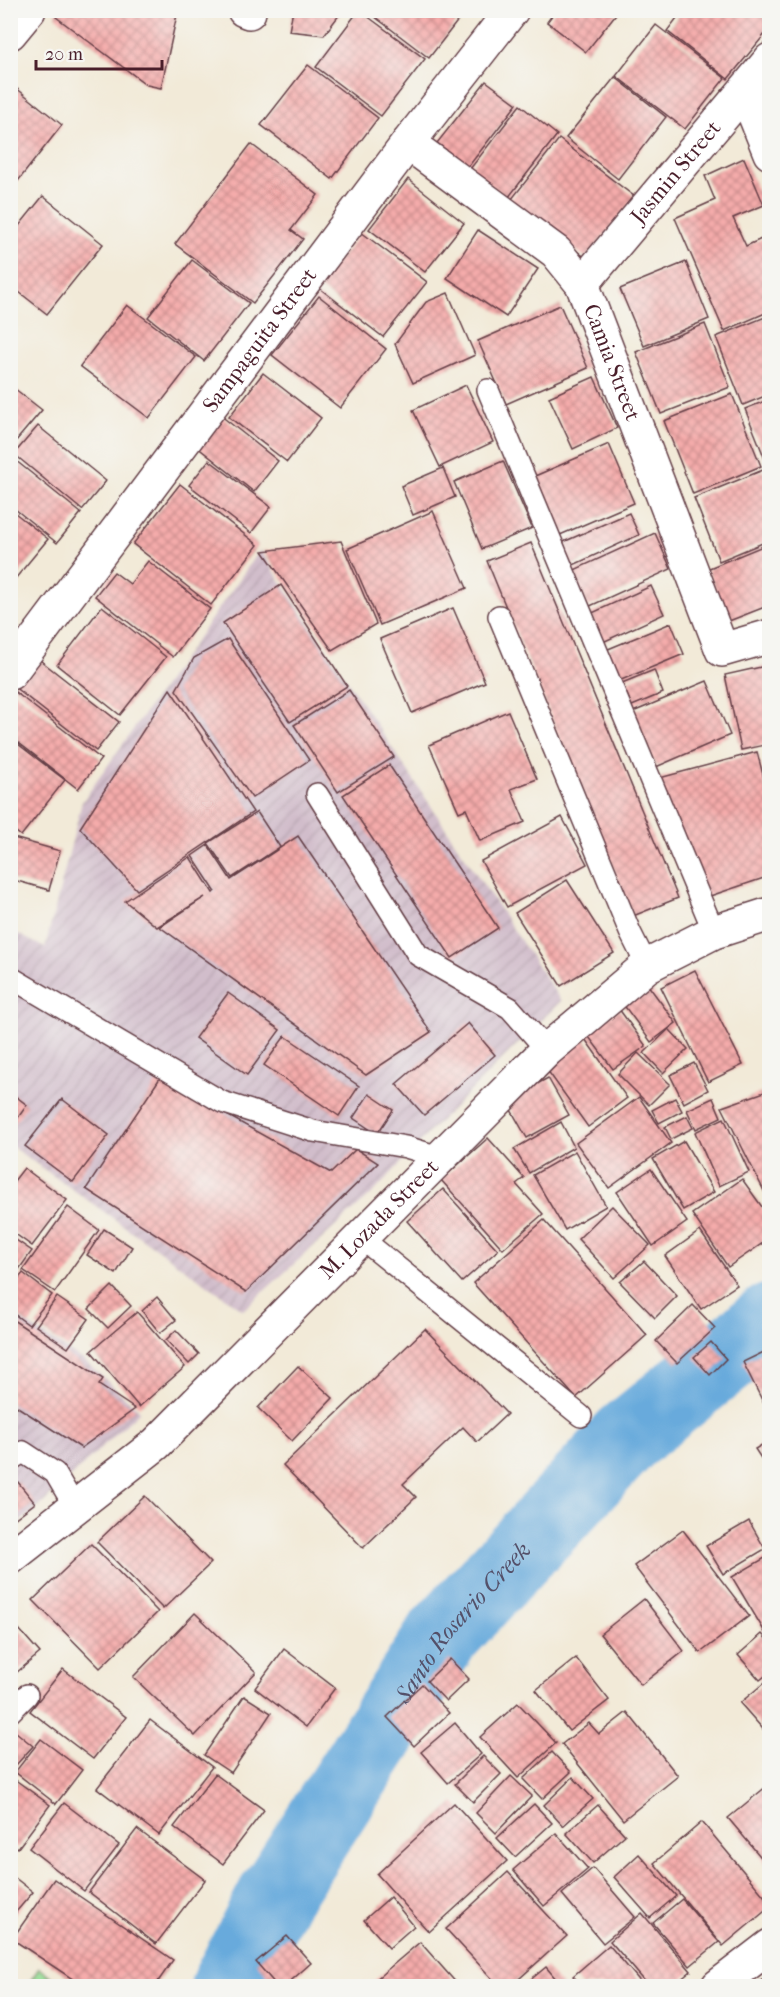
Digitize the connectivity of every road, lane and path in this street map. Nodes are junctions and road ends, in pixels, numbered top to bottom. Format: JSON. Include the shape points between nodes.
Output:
{"nodes":[{"id":1,"x":30,"y":10,"type":"edge"},
{"id":2,"x":512,"y":10,"type":"edge"},
{"id":3,"x":10,"y":33,"type":"edge"},
{"id":4,"x":770,"y":60,"type":"edge"},
{"id":5,"x":745,"y":91,"type":"junction"},
{"id":6,"x":408,"y":143,"type":"junction"},
{"id":7,"x":770,"y":153,"type":"edge"},
{"id":8,"x":582,"y":284,"type":"junction"},
{"id":9,"x":488,"y":390,"type":"dead end"},
{"id":10,"x":499,"y":616,"type":"dead end"},
{"id":11,"x":770,"y":636,"type":"edge"},
{"id":12,"x":10,"y":673,"type":"edge"},
{"id":13,"x":317,"y":794,"type":"dead end"},
{"id":14,"x":770,"y":914,"type":"edge"},
{"id":15,"x":714,"y":932,"type":"junction"},
{"id":16,"x":647,"y":966,"type":"junction"},
{"id":17,"x":10,"y":977,"type":"edge"},
{"id":18,"x":546,"y":1050,"type":"junction"},
{"id":19,"x":439,"y":1157,"type":"junction"},
{"id":20,"x":361,"y":1238,"type":"junction"},
{"id":21,"x":581,"y":1416,"type":"dead end"},
{"id":22,"x":10,"y":1460,"type":"edge"},
{"id":23,"x":75,"y":1507,"type":"junction"},
{"id":24,"x":10,"y":1558,"type":"edge"},
{"id":25,"x":27,"y":1695,"type":"dead end"},
{"id":26,"x":10,"y":1712,"type":"edge"},
{"id":27,"x":770,"y":1946,"type":"edge"},
{"id":28,"x":718,"y":1986,"type":"edge"}],
"edges":[{"from":1,"to":3,"type":"street"},
{"from":2,"to":6,"type":"street","name":"Sampaguita Street"},
{"from":4,"to":5,"type":"street","name":"Jasmin Street"},
{"from":5,"to":7,"type":"street"},
{"from":5,"to":8,"type":"street","name":"Jasmin Street"},
{"from":6,"to":8,"type":"street","name":"Camia Street","via":[[556,252]]},
{"from":6,"to":12,"type":"street","name":"Sampaguita Street"},
{"from":8,"to":11,"type":"street","name":"Camia Street","via":[[722,650]]},
{"from":9,"to":15,"type":"lane"},
{"from":10,"to":16,"type":"lane"},
{"from":13,"to":18,"type":"lane","via":[[418,955],[510,1008]]},
{"from":14,"to":15,"type":"street","name":"M. Lozada Street"},
{"from":15,"to":16,"type":"street","name":"M. Lozada Street"},
{"from":16,"to":18,"type":"street","name":"M. Lozada Street"},
{"from":17,"to":19,"type":"lane","via":[[222,1102],[313,1131],[406,1147]]},
{"from":18,"to":19,"type":"street","name":"M. Lozada Street"},
{"from":19,"to":20,"type":"street","name":"M. Lozada Street"},
{"from":20,"to":21,"type":"lane"},
{"from":20,"to":23,"type":"street","name":"M. Lozada Street","via":[[156,1444]]},
{"from":22,"to":23,"type":"lane","via":[[23,1452],[55,1473]]},
{"from":23,"to":24,"type":"street","name":"M. Lozada Street"},
{"from":25,"to":26,"type":"lane"},
{"from":27,"to":28,"type":"street"}]}
